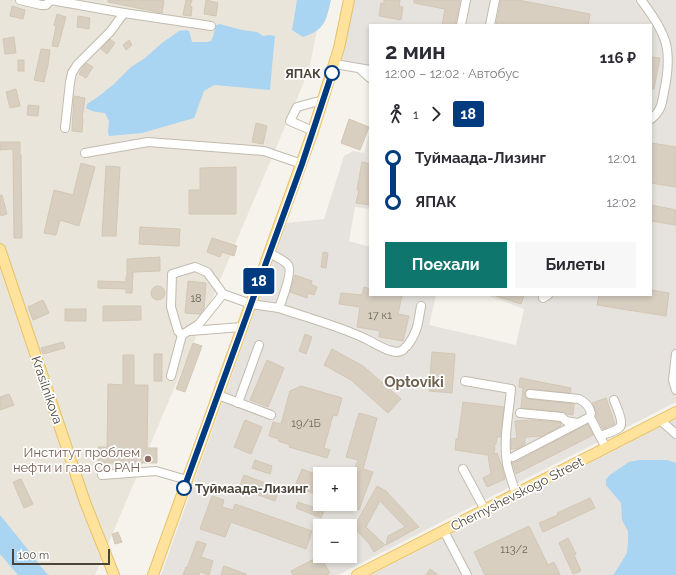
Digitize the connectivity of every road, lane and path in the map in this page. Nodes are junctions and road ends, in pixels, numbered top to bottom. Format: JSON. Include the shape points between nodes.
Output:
{"nodes":[{"id":1,"x":20,"y":0,"type":"edge"},
{"id":2,"x":51,"y":0,"type":"edge"},
{"id":3,"x":349,"y":0,"type":"edge"},
{"id":4,"x":466,"y":0,"type":"edge"},
{"id":5,"x":495,"y":0,"type":"edge"},
{"id":6,"x":641,"y":0,"type":"edge"},
{"id":7,"x":124,"y":13,"type":"junction"},
{"id":8,"x":461,"y":24,"type":"edge"},
{"id":9,"x":490,"y":24,"type":"edge"},
{"id":10,"x":211,"y":26,"type":"dead end"},
{"id":11,"x":335,"y":64,"type":"junction"},
{"id":12,"x":359,"y":68,"type":"junction"},
{"id":13,"x":369,"y":70,"type":"edge"},
{"id":14,"x":369,"y":77,"type":"edge"},
{"id":15,"x":323,"y":100,"type":"junction"},
{"id":16,"x":652,"y":118,"type":"edge"},
{"id":17,"x":65,"y":128,"type":"dead end"},
{"id":18,"x":313,"y":131,"type":"junction"},
{"id":19,"x":85,"y":153,"type":"dead end"},
{"id":20,"x":302,"y":164,"type":"junction"},
{"id":21,"x":0,"y":249,"type":"edge"},
{"id":22,"x":269,"y":253,"type":"junction"},
{"id":23,"x":223,"y":294,"type":"junction"},
{"id":24,"x":251,"y":304,"type":"junction"},
{"id":25,"x":421,"y":306,"type":"dead end"},
{"id":26,"x":280,"y":308,"type":"junction"},
{"id":27,"x":242,"y":327,"type":"junction"},
{"id":28,"x":186,"y":333,"type":"junction"},
{"id":29,"x":259,"y":345,"type":"dead end"},
{"id":30,"x":676,"y":354,"type":"edge"},
{"id":31,"x":171,"y":376,"type":"dead end"},
{"id":32,"x":465,"y":381,"type":"dead end"},
{"id":33,"x":676,"y":390,"type":"edge"},
{"id":34,"x":530,"y":394,"type":"dead end"},
{"id":35,"x":218,"y":395,"type":"junction"},
{"id":36,"x":614,"y":400,"type":"dead end"},
{"id":37,"x":238,"y":402,"type":"junction"},
{"id":38,"x":676,"y":412,"type":"edge"},
{"id":39,"x":520,"y":413,"type":"dead end"},
{"id":40,"x":271,"y":415,"type":"dead end"},
{"id":41,"x":590,"y":417,"type":"junction"},
{"id":42,"x":660,"y":420,"type":"junction"},
{"id":43,"x":578,"y":423,"type":"junction"},
{"id":44,"x":676,"y":434,"type":"edge"},
{"id":45,"x":600,"y":436,"type":"junction"},
{"id":46,"x":606,"y":448,"type":"junction"},
{"id":47,"x":513,"y":456,"type":"dead end"},
{"id":48,"x":463,"y":468,"type":"dead end"},
{"id":49,"x":102,"y":475,"type":"dead end"},
{"id":50,"x":187,"y":480,"type":"junction"},
{"id":51,"x":516,"y":494,"type":"junction"},
{"id":52,"x":485,"y":510,"type":"junction"},
{"id":53,"x":444,"y":531,"type":"junction"},
{"id":54,"x":114,"y":575,"type":"edge"},
{"id":55,"x":153,"y":575,"type":"edge"},
{"id":56,"x":357,"y":575,"type":"edge"},
{"id":57,"x":467,"y":575,"type":"edge"}],
"edges":[{"from":1,"to":2,"type":"street","via":[[41,5]]},
{"from":2,"to":7,"type":"street"},
{"from":3,"to":11,"type":"main road"},
{"from":4,"to":8,"type":"street"},
{"from":5,"to":9,"type":"street"},
{"from":6,"to":16,"type":"street","via":[[660,28],[667,48],[667,78],[661,108]]},
{"from":7,"to":10,"type":"street"},
{"from":7,"to":17,"type":"street","via":[[72,73]]},
{"from":11,"to":12,"type":"street"},
{"from":11,"to":15,"type":"main road"},
{"from":12,"to":13,"type":"street"},
{"from":12,"to":14,"type":"street"},
{"from":15,"to":18,"type":"main road"},
{"from":15,"to":18,"type":"street","via":[[297,107],[290,121]]},
{"from":18,"to":20,"type":"main road"},
{"from":19,"to":20,"type":"street","via":[[148,142],[264,151]]},
{"from":20,"to":22,"type":"main road"},
{"from":21,"to":54,"type":"main road","name":"Krasilnikova","via":[[85,502]]},
{"from":22,"to":24,"type":"main road"},
{"from":22,"to":26,"type":"street","via":[[288,264],[290,268]]},
{"from":23,"to":24,"type":"street"},
{"from":23,"to":28,"type":"street","via":[[202,321]]},
{"from":23,"to":28,"type":"street","via":[[207,272],[195,267],[172,274],[171,307],[178,331]]},
{"from":24,"to":26,"type":"street"},
{"from":24,"to":27,"type":"main road"},
{"from":25,"to":26,"type":"street","via":[[413,338],[402,351],[397,352]]},
{"from":27,"to":28,"type":"street"},
{"from":27,"to":35,"type":"main road"},
{"from":28,"to":31,"type":"street"},
{"from":29,"to":37,"type":"street"},
{"from":30,"to":33,"type":"street","via":[[673,380]]},
{"from":32,"to":51,"type":"street","via":[[511,389],[506,449],[509,476]]},
{"from":34,"to":41,"type":"street","via":[[579,399],[588,406],[591,411]]},
{"from":35,"to":37,"type":"street"},
{"from":35,"to":50,"type":"main road"},
{"from":36,"to":45,"type":"street","via":[[622,421],[621,426]]},
{"from":37,"to":40,"type":"street"},
{"from":38,"to":42,"type":"main road","name":"Chernyshevskogo Street"},
{"from":39,"to":43,"type":"street","via":[[562,417],[567,422]]},
{"from":41,"to":43,"type":"street"},
{"from":41,"to":45,"type":"street"},
{"from":42,"to":44,"type":"street"},
{"from":42,"to":46,"type":"main road","name":"Chernyshevskogo Street"},
{"from":43,"to":47,"type":"street"},
{"from":45,"to":46,"type":"street"},
{"from":46,"to":51,"type":"main road","name":"Chernyshevskogo Street"},
{"from":48,"to":52,"type":"street"},
{"from":49,"to":50,"type":"street","via":[[156,471]]},
{"from":50,"to":55,"type":"main road"},
{"from":51,"to":52,"type":"main road","name":"Chernyshevskogo Street"},
{"from":52,"to":53,"type":"main road","name":"Chernyshevskogo Street"},
{"from":53,"to":56,"type":"main road","name":"Chernyshevskogo Street"},
{"from":53,"to":57,"type":"street"}]}
